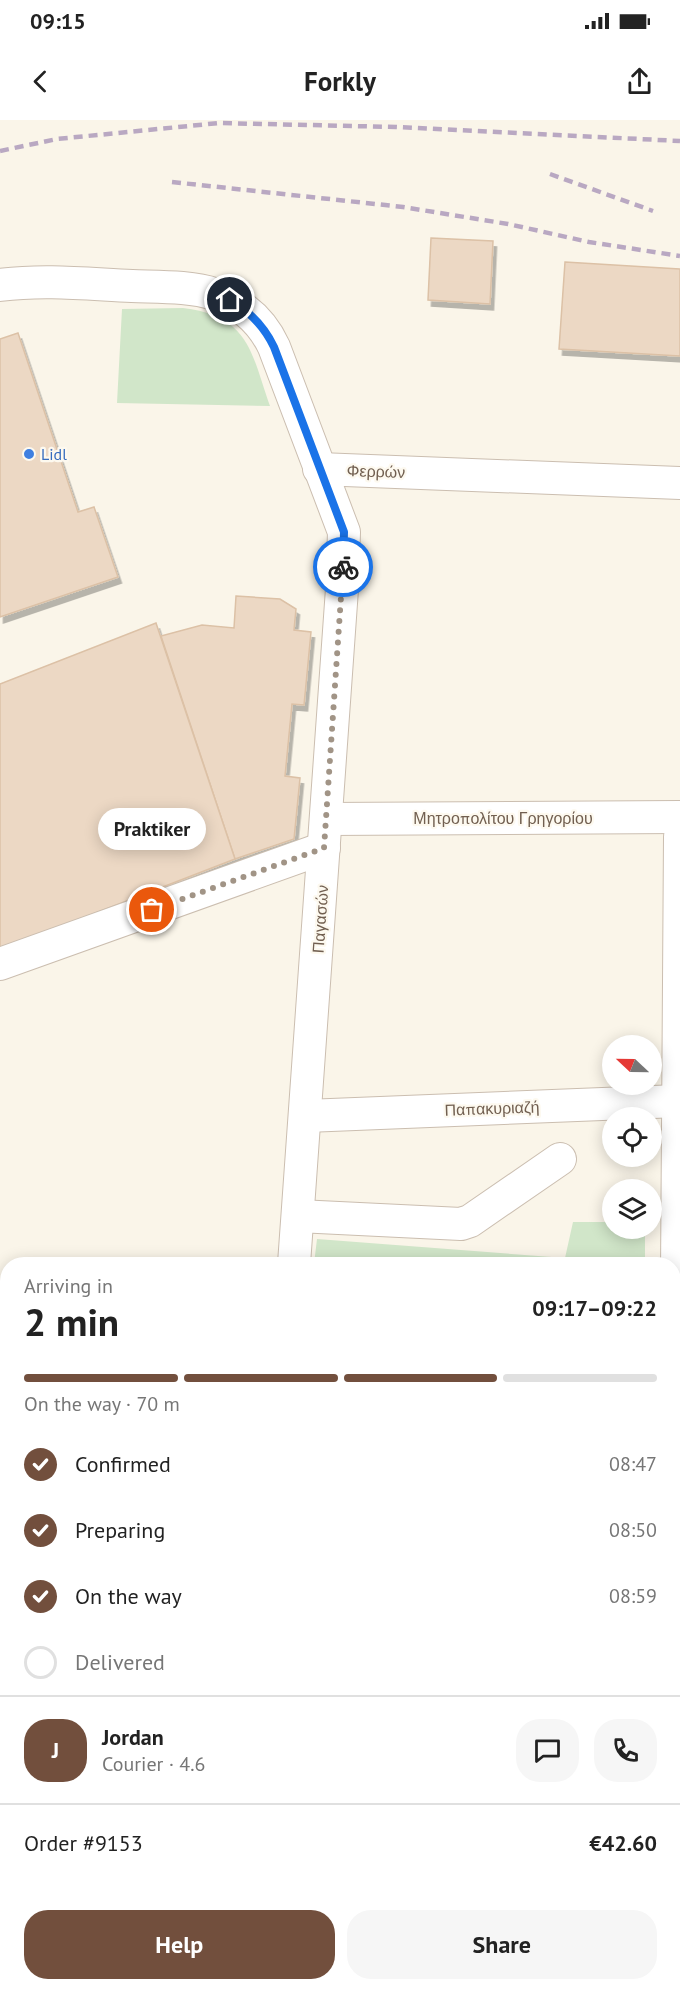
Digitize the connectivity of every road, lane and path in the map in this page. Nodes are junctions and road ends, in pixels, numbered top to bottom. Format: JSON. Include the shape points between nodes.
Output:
{"nodes":[{"id":1,"x":0,"y":285,"type":"edge"},
{"id":2,"x":319,"y":469,"type":"junction"},
{"id":3,"x":680,"y":483,"type":"edge"},
{"id":4,"x":680,"y":817,"type":"edge"},
{"id":5,"x":325,"y":834,"type":"junction"},
{"id":6,"x":680,"y":837,"type":"edge"},
{"id":7,"x":0,"y":964,"type":"edge"},
{"id":8,"x":678,"y":1101,"type":"junction"},
{"id":9,"x":306,"y":1116,"type":"junction"},
{"id":10,"x":560,"y":1159,"type":"dead end"},
{"id":11,"x":298,"y":1216,"type":"junction"},
{"id":12,"x":295,"y":1257,"type":"edge"},
{"id":13,"x":677,"y":1257,"type":"edge"}],
"edges":[{"from":1,"to":2,"type":"street","via":[[44,282],[160,287],[208,292],[236,304],[270,338]]},
{"from":2,"to":3,"type":"street","name":"Φερρών"},
{"from":2,"to":5,"type":"street","name":"Παγασών","via":[[344,532]]},
{"from":4,"to":5,"type":"street","name":"Μητροπολίτου Γρηγορίου"},
{"from":5,"to":7,"type":"street","name":"Μητροπολίτου Γρηγορίου"},
{"from":5,"to":9,"type":"street","name":"Παγασών"},
{"from":6,"to":8,"type":"street"},
{"from":8,"to":9,"type":"street","name":"Παπακυριαζή"},
{"from":8,"to":13,"type":"street"},
{"from":9,"to":11,"type":"street","name":"Παγασών"},
{"from":10,"to":11,"type":"street","via":[[461,1224]]},
{"from":11,"to":12,"type":"street","name":"Παγασών"}]}
